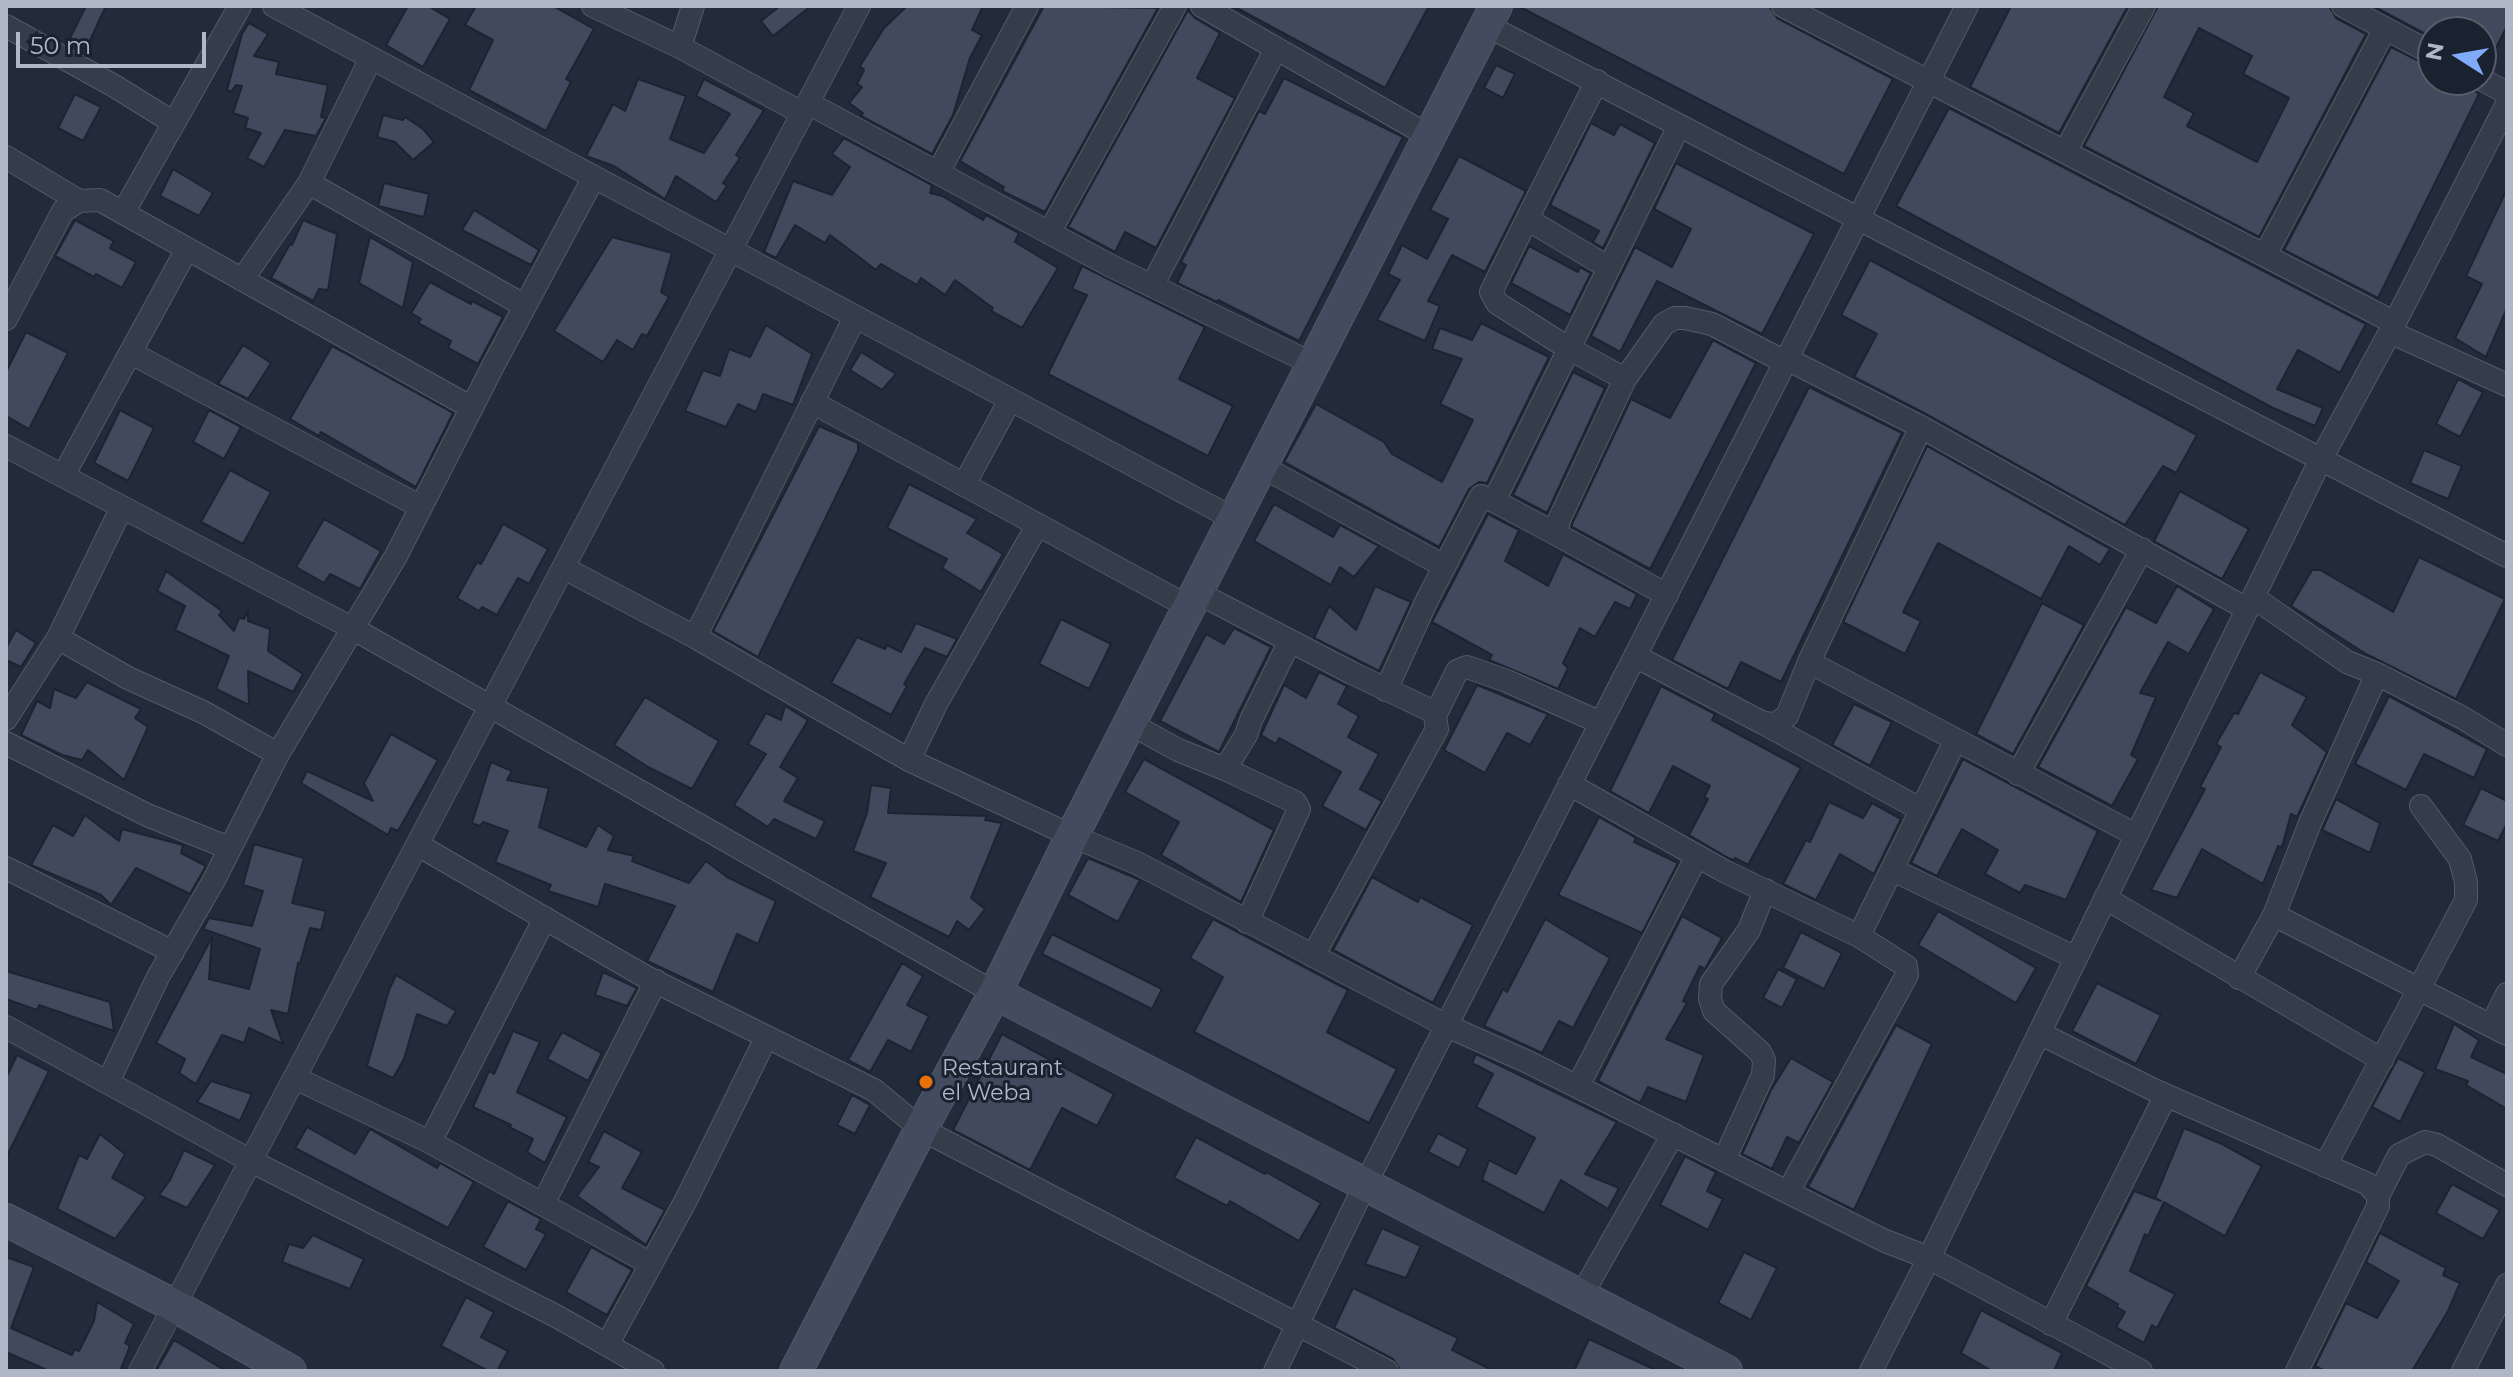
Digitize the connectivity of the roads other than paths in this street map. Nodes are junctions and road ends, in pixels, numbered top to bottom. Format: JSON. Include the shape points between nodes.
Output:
{"nodes":[{"id":1,"x":240,"y":6,"type":"edge"},
{"id":2,"x":274,"y":6,"type":"edge"},
{"id":3,"x":593,"y":6,"type":"edge"},
{"id":4,"x":693,"y":6,"type":"edge"},
{"id":5,"x":859,"y":6,"type":"edge"},
{"id":6,"x":1027,"y":6,"type":"edge"},
{"id":7,"x":1175,"y":6,"type":"edge"},
{"id":8,"x":1202,"y":6,"type":"edge"},
{"id":9,"x":1967,"y":6,"type":"edge"},
{"id":10,"x":2144,"y":6,"type":"edge"},
{"id":11,"x":2343,"y":6,"type":"edge"},
{"id":12,"x":1796,"y":9,"type":"edge"},
{"id":13,"x":1491,"y":12,"type":"edge"},
{"id":14,"x":6,"y":26,"type":"edge"},
{"id":15,"x":2385,"y":29,"type":"junction"},
{"id":16,"x":2417,"y":46,"type":"edge"},
{"id":17,"x":680,"y":47,"type":"junction"},
{"id":18,"x":1276,"y":49,"type":"junction"},
{"id":19,"x":371,"y":58,"type":"junction"},
{"id":20,"x":1597,"y":81,"type":"junction"},
{"id":21,"x":1928,"y":82,"type":"junction"},
{"id":22,"x":2507,"y":104,"type":"edge"},
{"id":23,"x":805,"y":108,"type":"junction"},
{"id":24,"x":174,"y":123,"type":"junction"},
{"id":25,"x":1679,"y":126,"type":"junction"},
{"id":26,"x":1429,"y":136,"type":"junction"},
{"id":27,"x":2065,"y":152,"type":"junction"},
{"id":28,"x":6,"y":157,"type":"edge"},
{"id":29,"x":938,"y":173,"type":"junction"},
{"id":30,"x":594,"y":177,"type":"junction"},
{"id":31,"x":309,"y":183,"type":"junction"},
{"id":32,"x":79,"y":201,"type":"junction"},
{"id":33,"x":123,"y":213,"type":"junction"},
{"id":34,"x":1527,"y":219,"type":"junction"},
{"id":35,"x":1859,"y":219,"type":"junction"},
{"id":36,"x":1049,"y":233,"type":"junction"},
{"id":37,"x":187,"y":249,"type":"junction"},
{"id":38,"x":731,"y":251,"type":"junction"},
{"id":39,"x":2265,"y":255,"type":"junction"},
{"id":40,"x":1609,"y":268,"type":"junction"},
{"id":41,"x":242,"y":280,"type":"junction"},
{"id":42,"x":1152,"y":286,"type":"junction"},
{"id":43,"x":14,"y":290,"type":"edge"},
{"id":44,"x":525,"y":306,"type":"junction"},
{"id":45,"x":855,"y":317,"type":"junction"},
{"id":46,"x":6,"y":319,"type":"edge"},
{"id":47,"x":2393,"y":327,"type":"junction"},
{"id":48,"x":1568,"y":348,"type":"junction"},
{"id":49,"x":131,"y":353,"type":"junction"},
{"id":50,"x":1786,"y":360,"type":"junction"},
{"id":51,"x":1313,"y":364,"type":"junction"},
{"id":52,"x":1625,"y":379,"type":"junction"},
{"id":53,"x":2507,"y":385,"type":"edge"},
{"id":54,"x":1010,"y":400,"type":"junction"},
{"id":55,"x":812,"y":402,"type":"junction"},
{"id":56,"x":472,"y":408,"type":"junction"},
{"id":57,"x":1921,"y":427,"type":"junction"},
{"id":58,"x":6,"y":446,"type":"edge"},
{"id":59,"x":2321,"y":459,"type":"junction"},
{"id":60,"x":1261,"y":466,"type":"junction"},
{"id":61,"x":63,"y":476,"type":"junction"},
{"id":62,"x":964,"y":485,"type":"junction"},
{"id":63,"x":1494,"y":501,"type":"junction"},
{"id":64,"x":122,"y":507,"type":"junction"},
{"id":65,"x":421,"y":507,"type":"junction"},
{"id":66,"x":1234,"y":519,"type":"junction"},
{"id":67,"x":1037,"y":526,"type":"junction"},
{"id":68,"x":1556,"y":534,"type":"junction"},
{"id":69,"x":2142,"y":549,"type":"junction"},
{"id":70,"x":2507,"y":556,"type":"edge"},
{"id":71,"x":1444,"y":566,"type":"junction"},
{"id":72,"x":564,"y":568,"type":"junction"},
{"id":73,"x":1667,"y":595,"type":"junction"},
{"id":74,"x":1192,"y":599,"type":"junction"},
{"id":75,"x":2250,"y":603,"type":"junction"},
{"id":76,"x":352,"y":628,"type":"junction"},
{"id":77,"x":695,"y":637,"type":"junction"},
{"id":78,"x":58,"y":638,"type":"junction"},
{"id":79,"x":1290,"y":641,"type":"junction"},
{"id":80,"x":1635,"y":656,"type":"junction"},
{"id":81,"x":1809,"y":662,"type":"junction"},
{"id":82,"x":2377,"y":674,"type":"junction"},
{"id":83,"x":1386,"y":690,"type":"junction"},
{"id":84,"x":491,"y":708,"type":"junction"},
{"id":85,"x":1435,"y":716,"type":"junction"},
{"id":86,"x":6,"y":719,"type":"edge"},
{"id":87,"x":1129,"y":723,"type":"junction"},
{"id":88,"x":1601,"y":723,"type":"junction"},
{"id":89,"x":1763,"y":723,"type":"junction"},
{"id":90,"x":1955,"y":741,"type":"junction"},
{"id":91,"x":6,"y":743,"type":"edge"},
{"id":92,"x":2507,"y":745,"type":"edge"},
{"id":93,"x":278,"y":754,"type":"junction"},
{"id":94,"x":909,"y":760,"type":"junction"},
{"id":95,"x":1225,"y":769,"type":"junction"},
{"id":96,"x":2018,"y":774,"type":"junction"},
{"id":97,"x":1569,"y":784,"type":"junction"},
{"id":98,"x":2421,"y":806,"type":"dead end"},
{"id":99,"x":1920,"y":809,"type":"junction"},
{"id":100,"x":2136,"y":835,"type":"junction"},
{"id":101,"x":1072,"y":836,"type":"junction"},
{"id":102,"x":418,"y":845,"type":"junction"},
{"id":103,"x":229,"y":848,"type":"junction"},
{"id":104,"x":1697,"y":856,"type":"junction"},
{"id":105,"x":6,"y":868,"type":"edge"},
{"id":106,"x":1893,"y":870,"type":"junction"},
{"id":107,"x":1765,"y":890,"type":"junction"},
{"id":108,"x":2105,"y":898,"type":"junction"},
{"id":109,"x":2274,"y":915,"type":"junction"},
{"id":110,"x":545,"y":918,"type":"junction"},
{"id":111,"x":1247,"y":922,"type":"junction"},
{"id":112,"x":1859,"y":936,"type":"junction"},
{"id":113,"x":173,"y":952,"type":"junction"},
{"id":114,"x":1313,"y":956,"type":"junction"},
{"id":115,"x":2076,"y":958,"type":"junction"},
{"id":116,"x":2239,"y":978,"type":"junction"},
{"id":117,"x":656,"y":981,"type":"junction"},
{"id":118,"x":2419,"y":991,"type":"junction"},
{"id":119,"x":995,"y":993,"type":"junction"},
{"id":120,"x":2507,"y":994,"type":"edge"},
{"id":121,"x":1447,"y":1026,"type":"junction"},
{"id":122,"x":6,"y":1027,"type":"edge"},
{"id":123,"x":2499,"y":1030,"type":"edge"},
{"id":124,"x":2039,"y":1033,"type":"junction"},
{"id":125,"x":766,"y":1038,"type":"junction"},
{"id":126,"x":2382,"y":1060,"type":"junction"},
{"id":127,"x":295,"y":1078,"type":"junction"},
{"id":128,"x":108,"y":1082,"type":"junction"},
{"id":129,"x":1578,"y":1086,"type":"junction"},
{"id":130,"x":2166,"y":1095,"type":"junction"},
{"id":131,"x":921,"y":1129,"type":"junction"},
{"id":132,"x":1673,"y":1134,"type":"junction"},
{"id":133,"x":430,"y":1142,"type":"junction"},
{"id":134,"x":1724,"y":1160,"type":"junction"},
{"id":135,"x":251,"y":1161,"type":"junction"},
{"id":136,"x":2325,"y":1166,"type":"junction"},
{"id":137,"x":1365,"y":1185,"type":"junction"},
{"id":138,"x":2507,"y":1185,"type":"edge"},
{"id":139,"x":1788,"y":1192,"type":"junction"},
{"id":140,"x":2378,"y":1196,"type":"junction"},
{"id":141,"x":543,"y":1204,"type":"junction"},
{"id":142,"x":6,"y":1220,"type":"edge"},
{"id":143,"x":1929,"y":1258,"type":"junction"},
{"id":144,"x":651,"y":1264,"type":"junction"},
{"id":145,"x":2507,"y":1285,"type":"edge"},
{"id":146,"x":1581,"y":1296,"type":"junction"},
{"id":147,"x":175,"y":1306,"type":"junction"},
{"id":148,"x":2051,"y":1324,"type":"junction"},
{"id":149,"x":1297,"y":1326,"type":"junction"},
{"id":150,"x":607,"y":1345,"type":"junction"},
{"id":151,"x":140,"y":1371,"type":"edge"},
{"id":152,"x":290,"y":1371,"type":"edge"},
{"id":153,"x":653,"y":1371,"type":"edge"},
{"id":154,"x":796,"y":1371,"type":"edge"},
{"id":155,"x":1275,"y":1371,"type":"edge"},
{"id":156,"x":1387,"y":1371,"type":"edge"},
{"id":157,"x":1726,"y":1371,"type":"edge"},
{"id":158,"x":1871,"y":1371,"type":"edge"},
{"id":159,"x":2141,"y":1371,"type":"edge"},
{"id":160,"x":2297,"y":1371,"type":"edge"},
{"id":161,"x":2463,"y":1371,"type":"edge"}],
"edges":[{"from":1,"to":24,"type":"street"},
{"from":2,"to":19,"type":"street"},
{"from":3,"to":17,"type":"street"},
{"from":4,"to":17,"type":"street"},
{"from":5,"to":23,"type":"street"},
{"from":6,"to":29,"type":"street"},
{"from":7,"to":36,"type":"street"},
{"from":8,"to":18,"type":"street"},
{"from":9,"to":21,"type":"street"},
{"from":10,"to":27,"type":"street"},
{"from":11,"to":15,"type":"street"},
{"from":12,"to":21,"type":"street"},
{"from":13,"to":20,"type":"street"},
{"from":13,"to":26,"type":"main road"},
{"from":14,"to":24,"type":"street"},
{"from":15,"to":16,"type":"street"},
{"from":15,"to":39,"type":"street"},
{"from":17,"to":23,"type":"street"},
{"from":18,"to":26,"type":"street"},
{"from":18,"to":42,"type":"street"},
{"from":19,"to":30,"type":"street"},
{"from":19,"to":31,"type":"street"},
{"from":20,"to":25,"type":"street"},
{"from":20,"to":34,"type":"street"},
{"from":21,"to":27,"type":"street"},
{"from":21,"to":35,"type":"street"},
{"from":22,"to":47,"type":"street"},
{"from":23,"to":29,"type":"street"},
{"from":23,"to":38,"type":"street"},
{"from":24,"to":33,"type":"street"},
{"from":25,"to":35,"type":"street"},
{"from":25,"to":40,"type":"street"},
{"from":26,"to":51,"type":"main road"},
{"from":27,"to":39,"type":"street"},
{"from":28,"to":32,"type":"street"},
{"from":29,"to":36,"type":"street"},
{"from":30,"to":38,"type":"street"},
{"from":30,"to":44,"type":"street"},
{"from":31,"to":41,"type":"street"},
{"from":31,"to":44,"type":"street"},
{"from":32,"to":33,"type":"street","via":[[100,200]]},
{"from":32,"to":43,"type":"street","via":[[63,211]]},
{"from":33,"to":37,"type":"street"},
{"from":34,"to":40,"type":"street"},
{"from":34,"to":48,"type":"street","via":[[1491,292],[1497,303]]},
{"from":35,"to":50,"type":"street"},
{"from":35,"to":59,"type":"street"},
{"from":36,"to":42,"type":"street"},
{"from":37,"to":41,"type":"street"},
{"from":37,"to":49,"type":"street"},
{"from":38,"to":45,"type":"street"},
{"from":38,"to":72,"type":"street"},
{"from":39,"to":47,"type":"street"},
{"from":40,"to":48,"type":"street"},
{"from":41,"to":56,"type":"street"},
{"from":42,"to":51,"type":"street"},
{"from":43,"to":46,"type":"street"},
{"from":44,"to":56,"type":"street"},
{"from":45,"to":54,"type":"street"},
{"from":45,"to":55,"type":"street"},
{"from":47,"to":53,"type":"street"},
{"from":47,"to":59,"type":"street"},
{"from":48,"to":52,"type":"street"},
{"from":48,"to":63,"type":"street"},
{"from":49,"to":61,"type":"street"},
{"from":49,"to":65,"type":"street"},
{"from":50,"to":52,"type":"street","via":[[1712,324],[1675,318],[1664,324]]},
{"from":50,"to":57,"type":"street"},
{"from":50,"to":73,"type":"street"},
{"from":51,"to":60,"type":"main road"},
{"from":52,"to":68,"type":"street"},
{"from":54,"to":62,"type":"street"},
{"from":54,"to":66,"type":"street"},
{"from":55,"to":62,"type":"street"},
{"from":55,"to":77,"type":"street"},
{"from":56,"to":65,"type":"street"},
{"from":57,"to":69,"type":"street"},
{"from":57,"to":81,"type":"street"},
{"from":58,"to":61,"type":"street"},
{"from":59,"to":70,"type":"street"},
{"from":59,"to":75,"type":"street"},
{"from":60,"to":66,"type":"main road"},
{"from":60,"to":71,"type":"street"},
{"from":61,"to":64,"type":"street"},
{"from":62,"to":67,"type":"street"},
{"from":63,"to":68,"type":"street"},
{"from":63,"to":71,"type":"street","via":[[1481,496]]},
{"from":64,"to":76,"type":"street"},
{"from":64,"to":78,"type":"street"},
{"from":65,"to":76,"type":"street"},
{"from":66,"to":74,"type":"main road"},
{"from":67,"to":74,"type":"street"},
{"from":67,"to":94,"type":"street"},
{"from":68,"to":73,"type":"street"},
{"from":69,"to":75,"type":"street"},
{"from":69,"to":96,"type":"street"},
{"from":71,"to":83,"type":"street"},
{"from":72,"to":77,"type":"street"},
{"from":72,"to":84,"type":"street"},
{"from":73,"to":80,"type":"street"},
{"from":74,"to":79,"type":"street"},
{"from":74,"to":87,"type":"main road"},
{"from":75,"to":82,"type":"street","via":[[2347,662]]},
{"from":75,"to":100,"type":"street"},
{"from":76,"to":84,"type":"street"},
{"from":76,"to":93,"type":"street"},
{"from":77,"to":94,"type":"street"},
{"from":78,"to":86,"type":"street"},
{"from":78,"to":93,"type":"street"},
{"from":79,"to":83,"type":"street"},
{"from":79,"to":95,"type":"street"},
{"from":80,"to":88,"type":"street"},
{"from":80,"to":89,"type":"street"},
{"from":81,"to":89,"type":"street","via":[[1787,716],[1776,724]]},
{"from":81,"to":90,"type":"street"},
{"from":82,"to":92,"type":"street"},
{"from":82,"to":109,"type":"street"},
{"from":83,"to":85,"type":"street"},
{"from":84,"to":102,"type":"street"},
{"from":84,"to":119,"type":"street"},
{"from":85,"to":88,"type":"street","via":[[1457,671],[1467,667]]},
{"from":85,"to":114,"type":"street","via":[[1437,729]]},
{"from":87,"to":95,"type":"street"},
{"from":87,"to":101,"type":"main road"},
{"from":88,"to":97,"type":"street"},
{"from":89,"to":99,"type":"street"},
{"from":90,"to":96,"type":"street"},
{"from":90,"to":99,"type":"street"},
{"from":91,"to":103,"type":"street","via":[[147,815]]},
{"from":93,"to":103,"type":"street"},
{"from":94,"to":101,"type":"street"},
{"from":95,"to":111,"type":"street","via":[[1295,802],[1299,809]]},
{"from":96,"to":100,"type":"street"},
{"from":97,"to":104,"type":"street"},
{"from":97,"to":121,"type":"street"},
{"from":98,"to":118,"type":"street","via":[[2460,859],[2466,900]]},
{"from":99,"to":106,"type":"street"},
{"from":100,"to":108,"type":"street"},
{"from":101,"to":111,"type":"street","via":[[1137,863]]},
{"from":101,"to":119,"type":"main road"},
{"from":102,"to":110,"type":"street"},
{"from":102,"to":127,"type":"street"},
{"from":103,"to":113,"type":"street"},
{"from":104,"to":107,"type":"street"},
{"from":104,"to":129,"type":"street"},
{"from":105,"to":113,"type":"street"},
{"from":106,"to":112,"type":"street"},
{"from":106,"to":115,"type":"street"},
{"from":107,"to":112,"type":"street"},
{"from":107,"to":134,"type":"street","via":[[1749,930],[1711,984],[1714,1011],[1764,1060],[1763,1075]]},
{"from":108,"to":115,"type":"street"},
{"from":108,"to":116,"type":"street"},
{"from":109,"to":116,"type":"street"},
{"from":109,"to":118,"type":"street"},
{"from":110,"to":117,"type":"street"},
{"from":110,"to":133,"type":"street"},
{"from":111,"to":114,"type":"street"},
{"from":112,"to":139,"type":"street","via":[[1908,972]]},
{"from":113,"to":128,"type":"street"},
{"from":114,"to":121,"type":"street"},
{"from":115,"to":124,"type":"street"},
{"from":116,"to":126,"type":"street"},
{"from":117,"to":125,"type":"street"},
{"from":117,"to":141,"type":"street"},
{"from":118,"to":123,"type":"street"},
{"from":118,"to":126,"type":"street"},
{"from":119,"to":131,"type":"main road"},
{"from":119,"to":137,"type":"main road"},
{"from":120,"to":123,"type":"street"},
{"from":121,"to":129,"type":"street"},
{"from":121,"to":137,"type":"street"},
{"from":122,"to":128,"type":"street"},
{"from":124,"to":130,"type":"street"},
{"from":124,"to":143,"type":"street"},
{"from":125,"to":131,"type":"street","via":[[874,1090]]},
{"from":125,"to":144,"type":"street"},
{"from":126,"to":136,"type":"street"},
{"from":127,"to":133,"type":"street"},
{"from":127,"to":135,"type":"street"},
{"from":128,"to":135,"type":"street"},
{"from":129,"to":132,"type":"street"},
{"from":130,"to":136,"type":"street"},
{"from":130,"to":148,"type":"street"},
{"from":131,"to":149,"type":"street"},
{"from":131,"to":154,"type":"main road"},
{"from":132,"to":134,"type":"street"},
{"from":132,"to":146,"type":"street"},
{"from":133,"to":141,"type":"street"},
{"from":134,"to":139,"type":"street"},
{"from":135,"to":147,"type":"street"},
{"from":135,"to":150,"type":"street"},
{"from":136,"to":140,"type":"street","via":[[2368,1184]]},
{"from":137,"to":146,"type":"main road"},
{"from":137,"to":149,"type":"street"},
{"from":138,"to":140,"type":"street","via":[[2425,1142],[2399,1155]]},
{"from":139,"to":143,"type":"street"},
{"from":140,"to":160,"type":"street","via":[[2378,1206]]},
{"from":141,"to":144,"type":"street"},
{"from":142,"to":147,"type":"main road"},
{"from":143,"to":148,"type":"street"},
{"from":143,"to":158,"type":"street"},
{"from":144,"to":150,"type":"street"},
{"from":145,"to":161,"type":"street"},
{"from":146,"to":157,"type":"main road"},
{"from":147,"to":151,"type":"street"},
{"from":147,"to":152,"type":"main road"},
{"from":148,"to":159,"type":"street"},
{"from":149,"to":155,"type":"street"},
{"from":149,"to":156,"type":"street"},
{"from":150,"to":153,"type":"street"}]}
